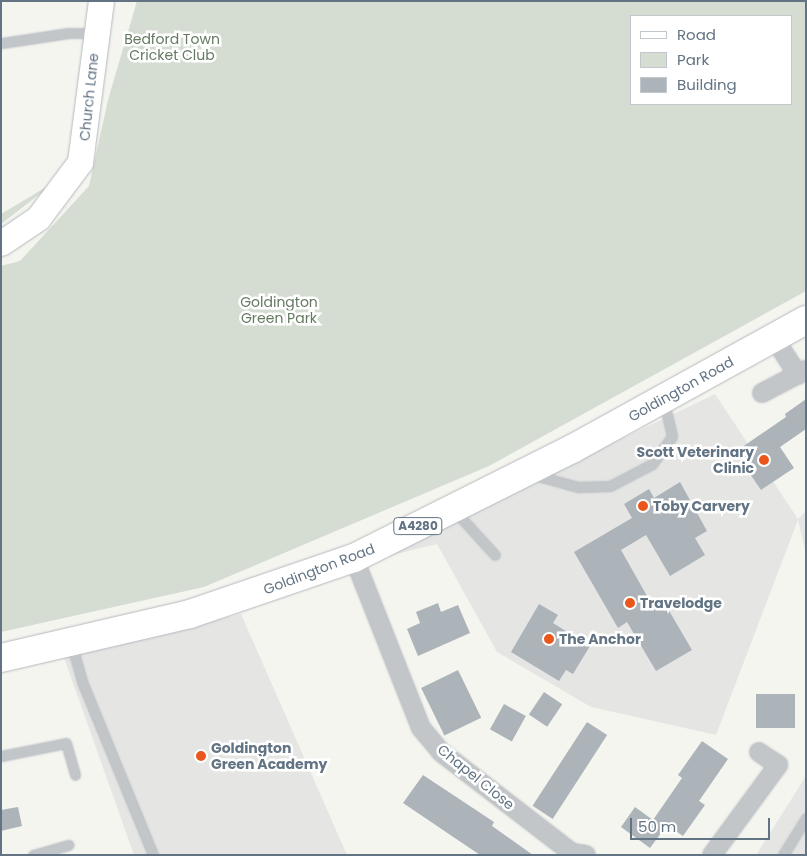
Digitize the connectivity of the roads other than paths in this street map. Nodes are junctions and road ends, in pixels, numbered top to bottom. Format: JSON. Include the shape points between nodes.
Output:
{"nodes":[{"id":1,"x":101,"y":1,"type":"edge"},
{"id":2,"x":97,"y":33,"type":"junction"},
{"id":3,"x":2,"y":43,"type":"edge"},
{"id":4,"x":1,"y":243,"type":"edge"},
{"id":5,"x":806,"y":320,"type":"edge"},
{"id":6,"x":774,"y":338,"type":"junction"},
{"id":7,"x":802,"y":372,"type":"edge"},
{"id":8,"x":762,"y":393,"type":"dead end"},
{"id":9,"x":664,"y":399,"type":"junction"},
{"id":10,"x":527,"y":473,"type":"junction"},
{"id":11,"x":454,"y":509,"type":"junction"},
{"id":12,"x":495,"y":555,"type":"dead end"},
{"id":13,"x":354,"y":558,"type":"junction"},
{"id":14,"x":71,"y":643,"type":"junction"},
{"id":15,"x":1,"y":658,"type":"edge"},
{"id":16,"x":760,"y":752,"type":"dead end"},
{"id":17,"x":1,"y":756,"type":"edge"},
{"id":18,"x":75,"y":775,"type":"dead end"},
{"id":19,"x":806,"y":818,"type":"edge"},
{"id":20,"x":69,"y":845,"type":"dead end"},
{"id":21,"x":32,"y":855,"type":"edge"},
{"id":22,"x":153,"y":855,"type":"edge"},
{"id":23,"x":586,"y":855,"type":"edge"},
{"id":24,"x":712,"y":855,"type":"edge"},
{"id":25,"x":783,"y":855,"type":"edge"}],
"edges":[{"from":1,"to":2,"type":"street","name":"Church Lane"},
{"from":2,"to":3,"type":"lane","via":[[68,33]]},
{"from":2,"to":4,"type":"street","name":"Church Lane","via":[[80,162],[38,218]]},
{"from":5,"to":6,"type":"main road","name":"Goldington Road","number":"A4280"},
{"from":6,"to":7,"type":"street"},
{"from":6,"to":9,"type":"main road","name":"Goldington Road","number":"A4280"},
{"from":7,"to":8,"type":"street"},
{"from":9,"to":10,"type":"main road","name":"Goldington Road","number":"A4280"},
{"from":9,"to":10,"type":"lane","via":[[672,436],[652,464],[610,486],[578,487]]},
{"from":10,"to":11,"type":"main road","name":"Goldington Road","number":"A4280"},
{"from":11,"to":12,"type":"lane"},
{"from":11,"to":13,"type":"main road","name":"Goldington Road","number":"A4280"},
{"from":13,"to":14,"type":"main road","name":"Goldington Road","number":"A4280","via":[[190,614]]},
{"from":13,"to":23,"type":"street","name":"Chapel Close","via":[[421,728],[442,752],[572,853]]},
{"from":14,"to":15,"type":"main road","name":"Goldington Road","number":"A4280"},
{"from":14,"to":22,"type":"lane","via":[[83,684]]},
{"from":16,"to":24,"type":"street","via":[[778,765]]},
{"from":17,"to":18,"type":"lane","via":[[66,743]]},
{"from":19,"to":25,"type":"lane"},
{"from":20,"to":21,"type":"lane"}]}
